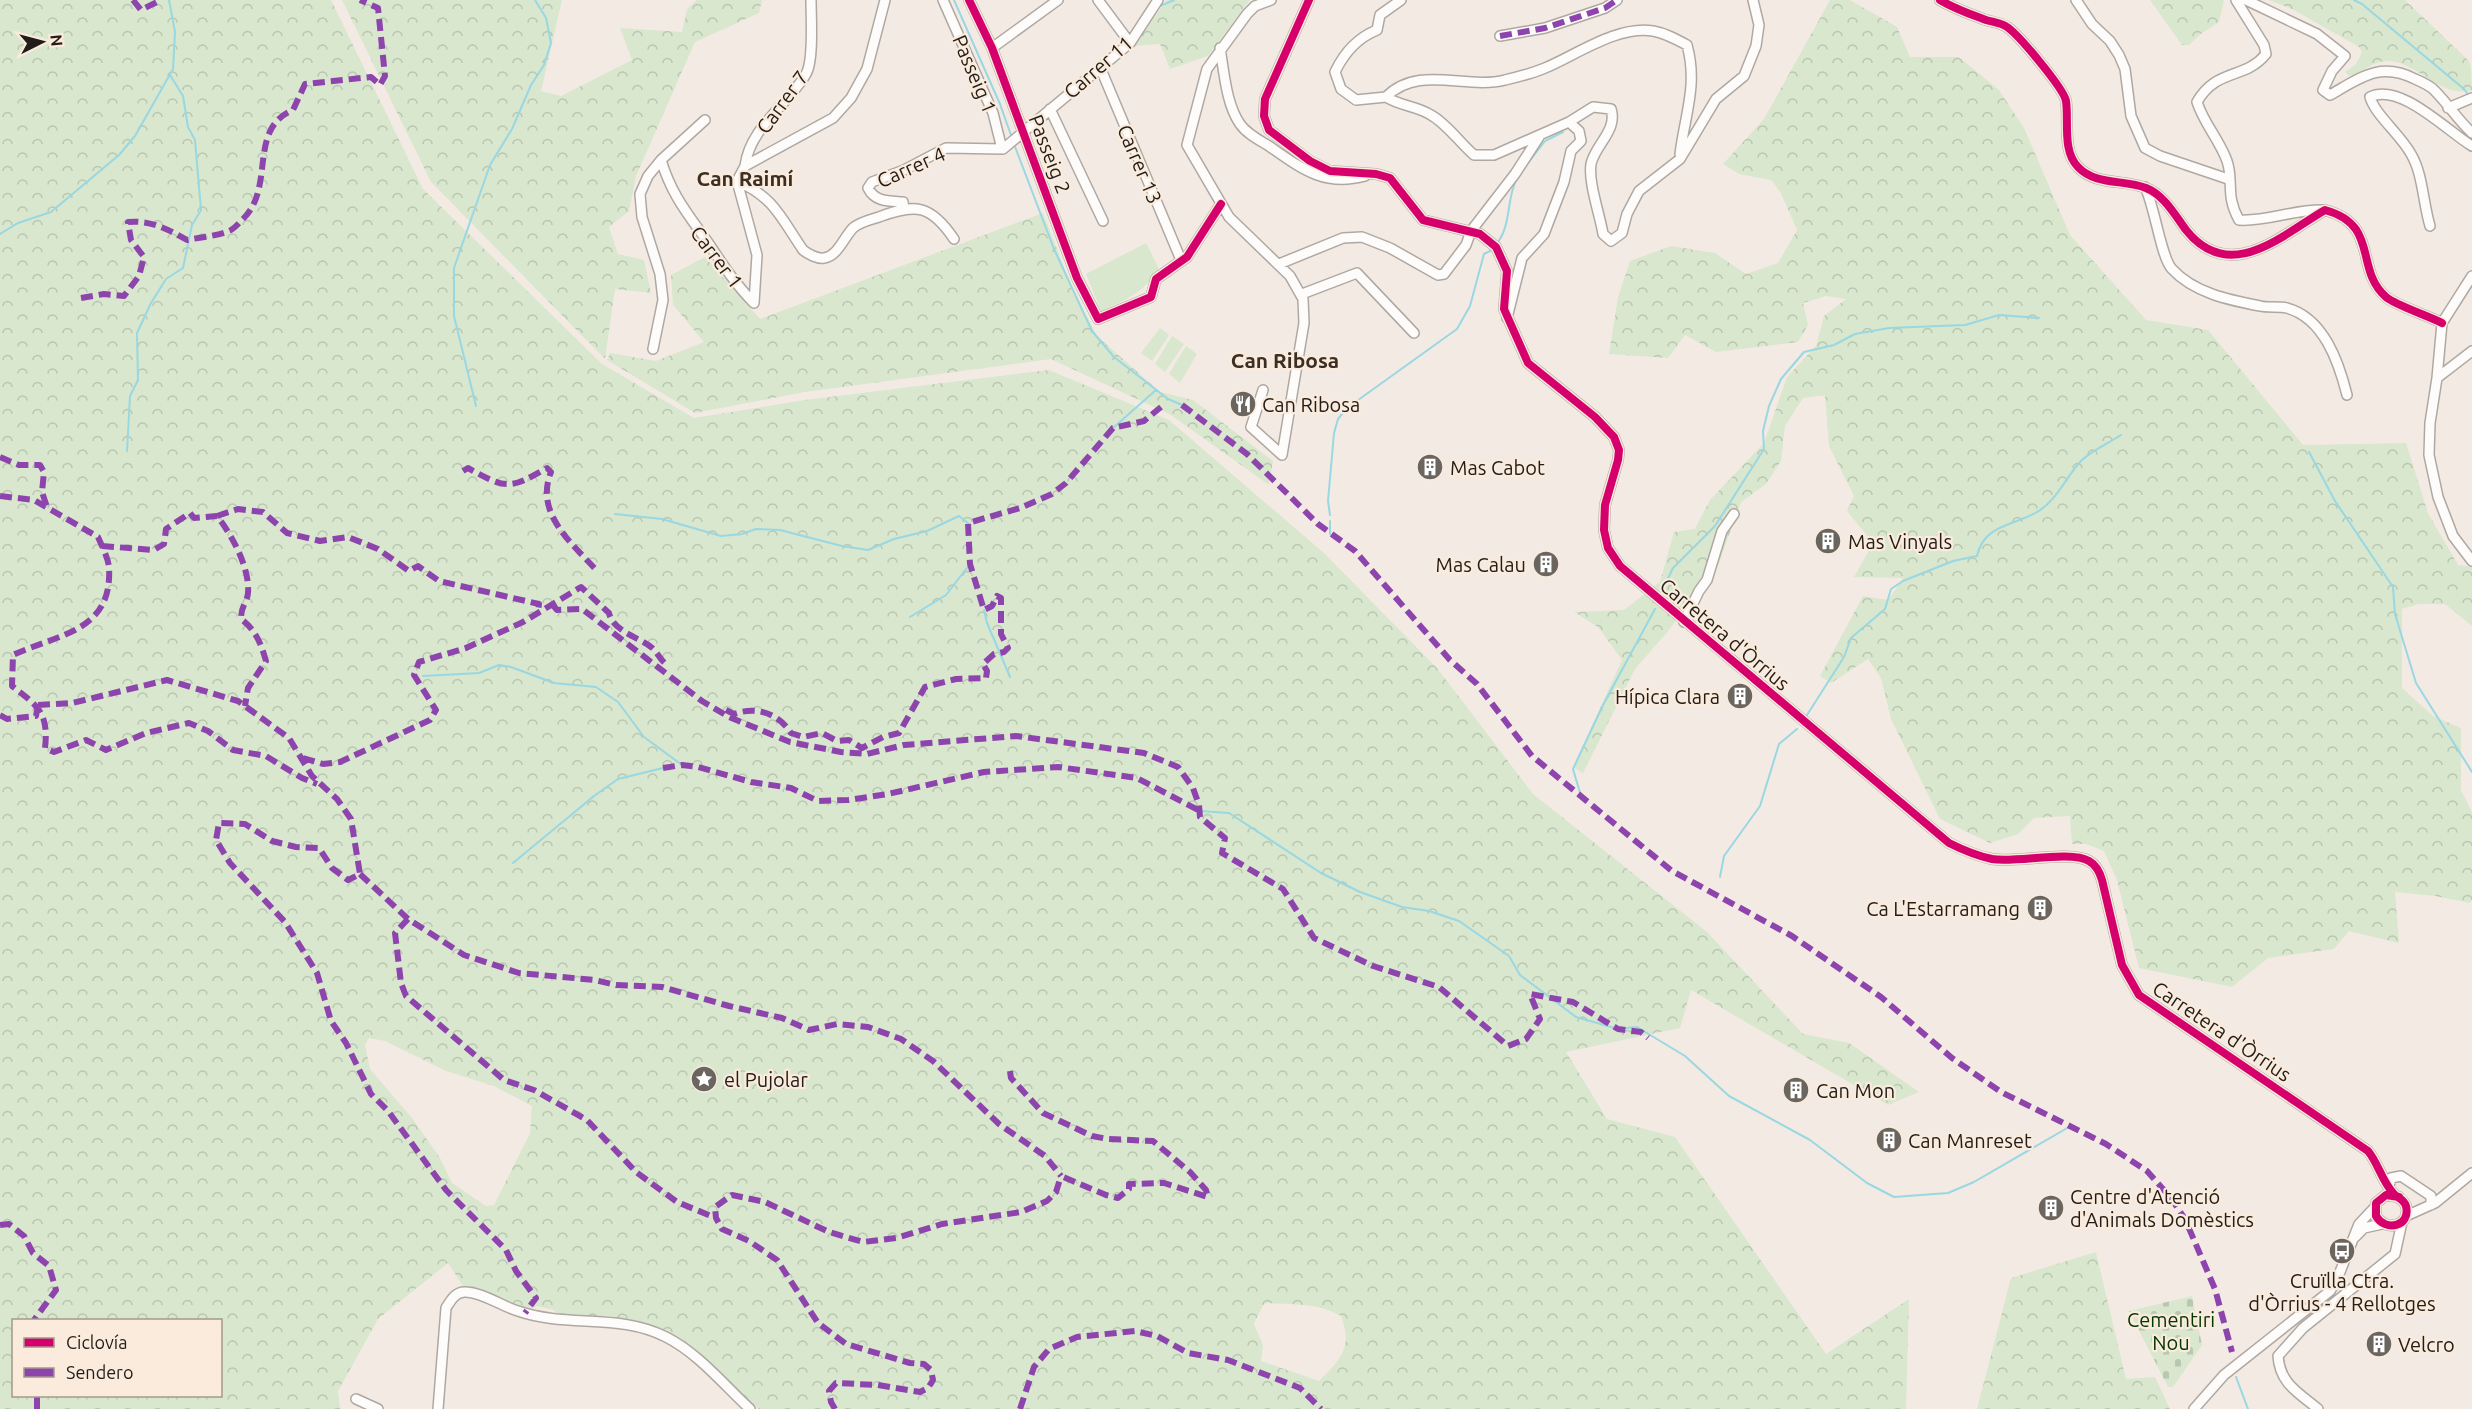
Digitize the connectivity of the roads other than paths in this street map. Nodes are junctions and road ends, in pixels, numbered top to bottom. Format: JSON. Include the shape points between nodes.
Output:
{"nodes":[{"id":1,"x":812,"y":0,"type":"edge"},
{"id":2,"x":885,"y":0,"type":"edge"},
{"id":3,"x":943,"y":0,"type":"edge"},
{"id":4,"x":969,"y":0,"type":"edge"},
{"id":5,"x":1058,"y":0,"type":"edge"},
{"id":6,"x":1098,"y":0,"type":"edge"},
{"id":7,"x":1158,"y":0,"type":"edge"},
{"id":8,"x":1271,"y":0,"type":"edge"},
{"id":9,"x":1310,"y":0,"type":"edge"},
{"id":10,"x":1401,"y":0,"type":"edge"},
{"id":11,"x":1617,"y":0,"type":"edge"},
{"id":12,"x":1753,"y":0,"type":"edge"},
{"id":13,"x":1940,"y":0,"type":"edge"},
{"id":14,"x":2076,"y":0,"type":"edge"},
{"id":15,"x":2236,"y":0,"type":"edge"},
{"id":16,"x":2246,"y":0,"type":"edge"},
{"id":17,"x":1500,"y":36,"type":"dead end"},
{"id":18,"x":1130,"y":43,"type":"junction"},
{"id":19,"x":992,"y":48,"type":"junction"},
{"id":20,"x":1220,"y":48,"type":"junction"},
{"id":21,"x":1100,"y":67,"type":"junction"},
{"id":22,"x":1386,"y":97,"type":"junction"},
{"id":23,"x":2472,"y":98,"type":"edge"},
{"id":24,"x":2448,"y":108,"type":"junction"},
{"id":25,"x":1050,"y":109,"type":"junction"},
{"id":26,"x":705,"y":120,"type":"dead end"},
{"id":27,"x":1569,"y":122,"type":"junction"},
{"id":28,"x":1024,"y":131,"type":"junction"},
{"id":29,"x":2472,"y":133,"type":"edge"},
{"id":30,"x":1539,"y":137,"type":"junction"},
{"id":31,"x":2472,"y":147,"type":"edge"},
{"id":32,"x":1002,"y":149,"type":"junction"},
{"id":33,"x":1680,"y":159,"type":"junction"},
{"id":34,"x":661,"y":160,"type":"junction"},
{"id":35,"x":745,"y":166,"type":"junction"},
{"id":36,"x":1373,"y":174,"type":"junction"},
{"id":37,"x":2228,"y":179,"type":"junction"},
{"id":38,"x":737,"y":181,"type":"junction"},
{"id":39,"x":2145,"y":187,"type":"junction"},
{"id":40,"x":1221,"y":204,"type":"junction"},
{"id":41,"x":904,"y":209,"type":"junction"},
{"id":42,"x":2325,"y":210,"type":"junction"},
{"id":43,"x":1103,"y":221,"type":"dead end"},
{"id":44,"x":2430,"y":226,"type":"dead end"},
{"id":45,"x":1471,"y":231,"type":"junction"},
{"id":46,"x":954,"y":238,"type":"dead end"},
{"id":47,"x":1181,"y":260,"type":"junction"},
{"id":48,"x":1279,"y":264,"type":"junction"},
{"id":49,"x":2472,"y":276,"type":"edge"},
{"id":50,"x":1302,"y":294,"type":"junction"},
{"id":51,"x":1507,"y":318,"type":"junction"},
{"id":52,"x":2442,"y":323,"type":"junction"},
{"id":53,"x":1414,"y":333,"type":"dead end"},
{"id":54,"x":653,"y":349,"type":"dead end"},
{"id":55,"x":2472,"y":351,"type":"edge"},
{"id":56,"x":2437,"y":378,"type":"junction"},
{"id":57,"x":1263,"y":390,"type":"dead end"},
{"id":58,"x":2347,"y":395,"type":"dead end"},
{"id":59,"x":1734,"y":514,"type":"dead end"},
{"id":60,"x":2472,"y":561,"type":"edge"},
{"id":61,"x":1684,"y":622,"type":"junction"},
{"id":62,"x":2472,"y":1173,"type":"edge"},
{"id":63,"x":2387,"y":1184,"type":"junction"},
{"id":64,"x":2401,"y":1199,"type":"junction"},
{"id":65,"x":2378,"y":1202,"type":"junction"},
{"id":66,"x":2428,"y":1206,"type":"junction"},
{"id":67,"x":2404,"y":1219,"type":"junction"},
{"id":68,"x":2386,"y":1225,"type":"junction"},
{"id":69,"x":2353,"y":1238,"type":"junction"},
{"id":70,"x":2399,"y":1247,"type":"junction"},
{"id":71,"x":2204,"y":1396,"type":"junction"},
{"id":72,"x":356,"y":1399,"type":"dead end"},
{"id":73,"x":2195,"y":1408,"type":"edge"},
{"id":74,"x":378,"y":1409,"type":"edge"},
{"id":75,"x":438,"y":1409,"type":"edge"},
{"id":76,"x":750,"y":1409,"type":"edge"},
{"id":77,"x":2206,"y":1409,"type":"edge"},
{"id":78,"x":2318,"y":1409,"type":"edge"}],
"edges":[{"from":1,"to":35,"type":"street","name":"Carrer 7","via":[[807,73],[768,117],[746,155]]},
{"from":2,"to":35,"type":"street","via":[[867,69],[851,98],[833,118]]},
{"from":3,"to":32,"type":"street","name":"Passeig 1","via":[[993,113]]},
{"from":4,"to":19,"type":"street","name":"Passeig 2"},
{"from":5,"to":19,"type":"street"},
{"from":6,"to":18,"type":"street"},
{"from":7,"to":18,"type":"street","name":"Carrer 11"},
{"from":8,"to":20,"type":"street","via":[[1255,6]]},
{"from":9,"to":36,"type":"street","name":"Carretera d'Òrrius","via":[[1265,99],[1266,124],[1281,142],[1321,167]]},
{"from":10,"to":22,"type":"street","via":[[1380,15],[1377,30],[1344,54],[1335,72],[1341,89],[1356,100]]},
{"from":11,"to":17,"type":"street","via":[[1605,8],[1545,28]]},
{"from":12,"to":33,"type":"street","via":[[1759,25],[1756,46],[1744,76],[1716,99]]},
{"from":13,"to":39,"type":"street","via":[[2007,27],[2057,82],[2066,99],[2068,145],[2076,166],[2089,176]]},
{"from":14,"to":37,"type":"street","via":[[2119,56],[2125,69],[2131,116],[2145,148]]},
{"from":15,"to":37,"type":"street","via":[[2264,45],[2265,54],[2255,68],[2218,79],[2204,90],[2198,102],[2202,117],[2223,152]]},
{"from":16,"to":24,"type":"street","via":[[2317,34],[2345,56],[2323,90],[2330,95],[2360,77],[2386,69],[2434,89]]},
{"from":18,"to":21,"type":"street","name":"Carrer 11"},
{"from":19,"to":28,"type":"street","name":"Passeig 2"},
{"from":20,"to":36,"type":"street","via":[[1233,108],[1249,133],[1312,174],[1345,181]]},
{"from":20,"to":40,"type":"street","via":[[1207,69],[1187,145]]},
{"from":21,"to":25,"type":"street","name":"Carrer 11"},
{"from":21,"to":47,"type":"street","name":"Carrer 13"},
{"from":22,"to":30,"type":"street","via":[[1434,116],[1474,154],[1494,155]]},
{"from":22,"to":33,"type":"street","via":[[1397,85],[1415,80],[1503,81],[1546,68],[1606,39],[1637,30],[1653,31],[1687,45],[1692,63],[1693,90]]},
{"from":23,"to":24,"type":"street"},
{"from":24,"to":29,"type":"street"},
{"from":25,"to":28,"type":"street","name":"Carrer 11"},
{"from":25,"to":43,"type":"street"},
{"from":26,"to":34,"type":"street"},
{"from":27,"to":30,"type":"street"},
{"from":27,"to":33,"type":"street","via":[[1593,107],[1611,109],[1610,127],[1591,164],[1604,234],[1611,242],[1622,233],[1639,191]]},
{"from":27,"to":51,"type":"street","via":[[1580,131],[1581,141],[1571,151],[1544,234],[1522,258]]},
{"from":28,"to":32,"type":"street","name":"Carrer 11"},
{"from":28,"to":47,"type":"street","name":"Passeig 2","via":[[1077,278],[1098,319],[1151,297],[1156,279]]},
{"from":30,"to":45,"type":"street"},
{"from":31,"to":44,"type":"street","via":[[2401,99],[2388,93],[2370,97],[2414,160]]},
{"from":32,"to":41,"type":"street","name":"Carrer 4","via":[[945,148],[872,182],[868,188],[872,196],[903,202]]},
{"from":34,"to":38,"type":"street","name":"Carrer 1","via":[[672,192],[689,220],[733,282],[754,303],[757,255]]},
{"from":34,"to":54,"type":"street","via":[[639,194],[663,300]]},
{"from":35,"to":38,"type":"street","name":"Carrer 7"},
{"from":36,"to":45,"type":"street","name":"Carretera d'Òrrius","via":[[1390,178],[1423,220]]},
{"from":37,"to":42,"type":"street","via":[[2232,207],[2239,220],[2254,221],[2301,209]]},
{"from":38,"to":41,"type":"street","via":[[759,190],[802,250],[824,258],[835,252],[861,223]]},
{"from":39,"to":42,"type":"street","via":[[2159,195],[2194,239],[2211,251],[2229,255],[2257,252]]},
{"from":39,"to":58,"type":"street","via":[[2169,267],[2204,292],[2287,308],[2304,317],[2325,338]]},
{"from":40,"to":47,"type":"street","via":[[1195,246]]},
{"from":40,"to":48,"type":"street","via":[[1229,217]]},
{"from":41,"to":46,"type":"street","via":[[920,208],[931,213]]},
{"from":42,"to":52,"type":"street","via":[[2339,214],[2363,241],[2371,276],[2387,298]]},
{"from":45,"to":48,"type":"street","via":[[1466,245],[1444,274],[1438,275],[1362,237],[1344,238]]},
{"from":45,"to":51,"type":"street","name":"Carretera d'Òrrius","via":[[1489,241],[1504,260]]},
{"from":48,"to":50,"type":"street"},
{"from":49,"to":52,"type":"street"},
{"from":50,"to":53,"type":"street","via":[[1357,273]]},
{"from":50,"to":57,"type":"street","via":[[1304,323],[1282,455],[1251,427]]},
{"from":51,"to":61,"type":"street","name":"Carretera d'Òrrius","via":[[1528,363],[1614,437],[1618,460],[1603,517],[1608,548],[1631,577]]},
{"from":52,"to":56,"type":"street"},
{"from":55,"to":56,"type":"street"},
{"from":56,"to":60,"type":"street","via":[[2429,455],[2438,497],[2453,536]]},
{"from":59,"to":61,"type":"street","via":[[1722,531],[1707,580]]},
{"from":61,"to":63,"type":"street","name":"Carretera d'Òrrius","via":[[1949,843],[1993,859],[2082,859],[2095,865],[2126,978],[2139,995],[2368,1151]]},
{"from":62,"to":66,"type":"street"},
{"from":63,"to":64,"type":"street","name":"Carretera d'Òrrius"},
{"from":63,"to":65,"type":"street"},
{"from":63,"to":66,"type":"street","via":[[2391,1178],[2401,1176],[2431,1196]]},
{"from":64,"to":65,"type":"street","via":[[2389,1195]]},
{"from":64,"to":66,"type":"street"},
{"from":64,"to":67,"type":"street"},
{"from":65,"to":68,"type":"street","via":[[2376,1216]]},
{"from":65,"to":69,"type":"street","via":[[2359,1224]]},
{"from":66,"to":67,"type":"street"},
{"from":67,"to":68,"type":"street"},
{"from":67,"to":70,"type":"street"},
{"from":68,"to":69,"type":"street","via":[[2364,1228]]},
{"from":68,"to":70,"type":"street"},
{"from":69,"to":71,"type":"street","via":[[2330,1290],[2224,1374]]},
{"from":70,"to":78,"type":"street","via":[[2386,1264],[2303,1328],[2278,1356],[2279,1372]]},
{"from":71,"to":73,"type":"street"},
{"from":71,"to":77,"type":"street"},
{"from":72,"to":74,"type":"street"},
{"from":75,"to":76,"type":"street","via":[[446,1308],[463,1292],[546,1319],[626,1323],[651,1330],[680,1345]]}]}
